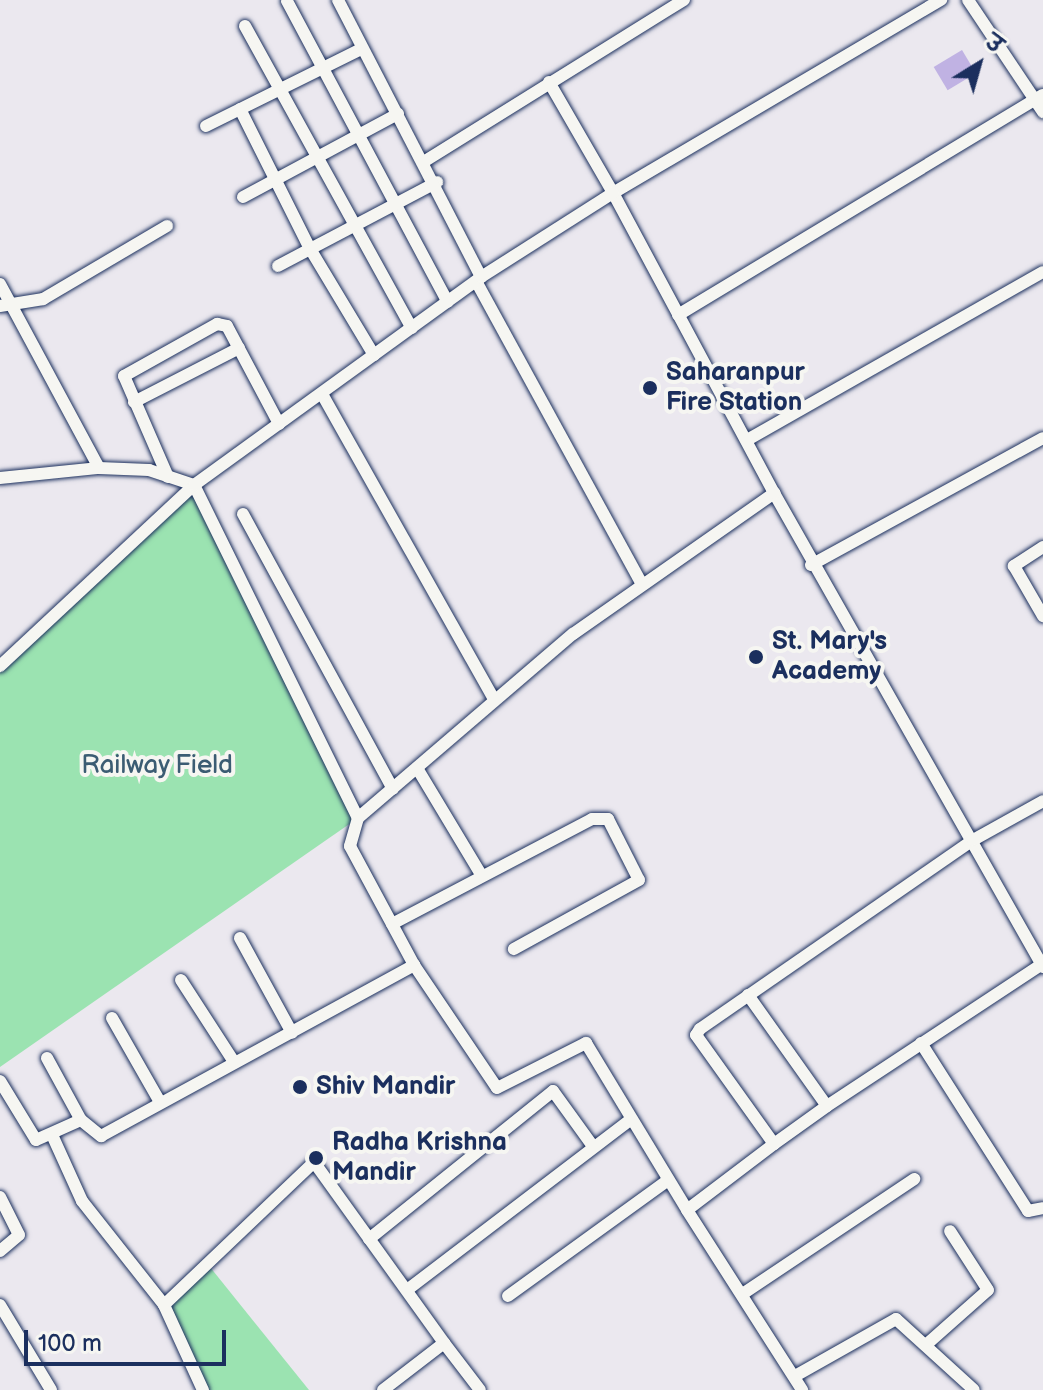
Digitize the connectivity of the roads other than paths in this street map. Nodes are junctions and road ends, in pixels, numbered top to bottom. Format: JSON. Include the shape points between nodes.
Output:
{"nodes":[{"id":1,"x":338,"y":0,"type":"edge"},
{"id":2,"x":684,"y":0,"type":"edge"},
{"id":3,"x":941,"y":0,"type":"edge"},
{"id":4,"x":968,"y":0,"type":"edge"},
{"id":5,"x":287,"y":1,"type":"edge"},
{"id":6,"x":245,"y":26,"type":"dead end"},
{"id":7,"x":361,"y":49,"type":"junction"},
{"id":8,"x":319,"y":68,"type":"junction"},
{"id":9,"x":549,"y":82,"type":"junction"},
{"id":10,"x":278,"y":86,"type":"junction"},
{"id":11,"x":1039,"y":97,"type":"edge"},
{"id":12,"x":240,"y":109,"type":"junction"},
{"id":13,"x":1043,"y":112,"type":"edge"},
{"id":14,"x":398,"y":114,"type":"junction"},
{"id":15,"x":206,"y":126,"type":"dead end"},
{"id":16,"x":356,"y":137,"type":"junction"},
{"id":17,"x":315,"y":157,"type":"junction"},
{"id":18,"x":425,"y":161,"type":"junction"},
{"id":19,"x":277,"y":180,"type":"junction"},
{"id":20,"x":437,"y":182,"type":"junction"},
{"id":21,"x":613,"y":193,"type":"junction"},
{"id":22,"x":243,"y":197,"type":"dead end"},
{"id":23,"x":391,"y":203,"type":"junction"},
{"id":24,"x":351,"y":225,"type":"junction"},
{"id":25,"x":167,"y":226,"type":"dead end"},
{"id":26,"x":309,"y":247,"type":"junction"},
{"id":27,"x":278,"y":266,"type":"dead end"},
{"id":28,"x":1043,"y":272,"type":"edge"},
{"id":29,"x":479,"y":280,"type":"junction"},
{"id":30,"x":0,"y":284,"type":"edge"},
{"id":31,"x":448,"y":302,"type":"junction"},
{"id":32,"x":5,"y":306,"type":"edge"},
{"id":33,"x":678,"y":315,"type":"junction"},
{"id":34,"x":412,"y":328,"type":"junction"},
{"id":35,"x":239,"y":348,"type":"junction"},
{"id":36,"x":374,"y":355,"type":"junction"},
{"id":37,"x":322,"y":394,"type":"junction"},
{"id":38,"x":134,"y":402,"type":"junction"},
{"id":39,"x":279,"y":424,"type":"junction"},
{"id":40,"x":1043,"y":438,"type":"edge"},
{"id":41,"x":747,"y":440,"type":"junction"},
{"id":42,"x":99,"y":468,"type":"junction"},
{"id":43,"x":168,"y":477,"type":"junction"},
{"id":44,"x":0,"y":478,"type":"edge"},
{"id":45,"x":194,"y":485,"type":"junction"},
{"id":46,"x":774,"y":493,"type":"junction"},
{"id":47,"x":243,"y":514,"type":"dead end"},
{"id":48,"x":1043,"y":547,"type":"edge"},
{"id":49,"x":811,"y":565,"type":"junction"},
{"id":50,"x":642,"y":585,"type":"junction"},
{"id":51,"x":1043,"y":616,"type":"edge"},
{"id":52,"x":0,"y":666,"type":"edge"},
{"id":53,"x":494,"y":699,"type":"junction"},
{"id":54,"x":417,"y":768,"type":"junction"},
{"id":55,"x":393,"y":789,"type":"junction"},
{"id":56,"x":1043,"y":801,"type":"edge"},
{"id":57,"x":358,"y":818,"type":"junction"},
{"id":58,"x":973,"y":840,"type":"junction"},
{"id":59,"x":482,"y":876,"type":"junction"},
{"id":60,"x":392,"y":924,"type":"junction"},
{"id":61,"x":240,"y":938,"type":"dead end"},
{"id":62,"x":514,"y":949,"type":"dead end"},
{"id":63,"x":414,"y":965,"type":"junction"},
{"id":64,"x":1042,"y":966,"type":"edge"},
{"id":65,"x":181,"y":980,"type":"dead end"},
{"id":66,"x":748,"y":995,"type":"junction"},
{"id":67,"x":112,"y":1018,"type":"dead end"},
{"id":68,"x":292,"y":1033,"type":"junction"},
{"id":69,"x":921,"y":1043,"type":"junction"},
{"id":70,"x":47,"y":1058,"type":"dead end"},
{"id":71,"x":234,"y":1062,"type":"junction"},
{"id":72,"x":0,"y":1081,"type":"edge"},
{"id":73,"x":160,"y":1102,"type":"junction"},
{"id":74,"x":827,"y":1106,"type":"junction"},
{"id":75,"x":81,"y":1120,"type":"junction"},
{"id":76,"x":630,"y":1120,"type":"junction"},
{"id":77,"x":53,"y":1137,"type":"junction"},
{"id":78,"x":774,"y":1144,"type":"junction"},
{"id":79,"x":592,"y":1145,"type":"junction"},
{"id":80,"x":914,"y":1179,"type":"dead end"},
{"id":81,"x":668,"y":1180,"type":"junction"},
{"id":82,"x":0,"y":1197,"type":"edge"},
{"id":83,"x":1043,"y":1208,"type":"edge"},
{"id":84,"x":687,"y":1210,"type":"junction"},
{"id":85,"x":950,"y":1231,"type":"dead end"},
{"id":86,"x":369,"y":1239,"type":"junction"},
{"id":87,"x":0,"y":1251,"type":"edge"},
{"id":88,"x":407,"y":1290,"type":"junction"},
{"id":89,"x":744,"y":1293,"type":"junction"},
{"id":90,"x":508,"y":1296,"type":"dead end"},
{"id":91,"x":0,"y":1305,"type":"edge"},
{"id":92,"x":164,"y":1305,"type":"junction"},
{"id":93,"x":444,"y":1343,"type":"junction"},
{"id":94,"x":927,"y":1344,"type":"junction"},
{"id":95,"x":795,"y":1376,"type":"junction"},
{"id":96,"x":51,"y":1390,"type":"edge"},
{"id":97,"x":203,"y":1390,"type":"edge"},
{"id":98,"x":383,"y":1390,"type":"edge"},
{"id":99,"x":480,"y":1390,"type":"edge"},
{"id":100,"x":802,"y":1390,"type":"edge"},
{"id":101,"x":974,"y":1390,"type":"edge"}],
"edges":[{"from":1,"to":7,"type":"street"},
{"from":2,"to":9,"type":"street"},
{"from":3,"to":21,"type":"street"},
{"from":4,"to":11,"type":"street"},
{"from":5,"to":8,"type":"street"},
{"from":6,"to":10,"type":"street"},
{"from":7,"to":8,"type":"street"},
{"from":7,"to":14,"type":"street"},
{"from":8,"to":10,"type":"street"},
{"from":8,"to":16,"type":"street"},
{"from":9,"to":18,"type":"street"},
{"from":9,"to":21,"type":"street"},
{"from":10,"to":12,"type":"street"},
{"from":10,"to":17,"type":"street"},
{"from":11,"to":13,"type":"street"},
{"from":11,"to":33,"type":"street"},
{"from":12,"to":15,"type":"street"},
{"from":12,"to":19,"type":"street"},
{"from":14,"to":16,"type":"street"},
{"from":14,"to":18,"type":"street"},
{"from":16,"to":17,"type":"street"},
{"from":16,"to":23,"type":"street"},
{"from":17,"to":19,"type":"street"},
{"from":17,"to":24,"type":"street"},
{"from":18,"to":20,"type":"street"},
{"from":19,"to":22,"type":"street"},
{"from":19,"to":26,"type":"street"},
{"from":20,"to":23,"type":"street"},
{"from":20,"to":29,"type":"street"},
{"from":21,"to":29,"type":"street"},
{"from":21,"to":33,"type":"street"},
{"from":23,"to":24,"type":"street"},
{"from":23,"to":31,"type":"street"},
{"from":24,"to":26,"type":"street"},
{"from":24,"to":34,"type":"street"},
{"from":25,"to":32,"type":"street","via":[[43,299]]},
{"from":26,"to":27,"type":"street"},
{"from":26,"to":36,"type":"street"},
{"from":28,"to":41,"type":"street"},
{"from":29,"to":31,"type":"street"},
{"from":29,"to":50,"type":"street"},
{"from":30,"to":32,"type":"street"},
{"from":31,"to":34,"type":"street"},
{"from":32,"to":42,"type":"street"},
{"from":33,"to":41,"type":"street"},
{"from":34,"to":36,"type":"street"},
{"from":35,"to":38,"type":"street"},
{"from":35,"to":38,"type":"street","via":[[221,323],[128,370]]},
{"from":35,"to":39,"type":"street"},
{"from":36,"to":37,"type":"street"},
{"from":37,"to":39,"type":"street"},
{"from":37,"to":53,"type":"street"},
{"from":38,"to":43,"type":"street"},
{"from":39,"to":45,"type":"street"},
{"from":40,"to":49,"type":"street"},
{"from":41,"to":46,"type":"street"},
{"from":42,"to":43,"type":"street"},
{"from":42,"to":44,"type":"street"},
{"from":43,"to":45,"type":"street"},
{"from":45,"to":52,"type":"street"},
{"from":45,"to":57,"type":"street"},
{"from":46,"to":49,"type":"street"},
{"from":46,"to":50,"type":"street"},
{"from":47,"to":55,"type":"street"},
{"from":48,"to":51,"type":"street","via":[[1014,566]]},
{"from":49,"to":58,"type":"street"},
{"from":50,"to":53,"type":"street"},
{"from":53,"to":54,"type":"street"},
{"from":54,"to":55,"type":"street"},
{"from":54,"to":59,"type":"street"},
{"from":55,"to":57,"type":"street"},
{"from":56,"to":58,"type":"street"},
{"from":57,"to":60,"type":"street","via":[[350,846]]},
{"from":58,"to":64,"type":"street"},
{"from":58,"to":66,"type":"street"},
{"from":59,"to":60,"type":"street"},
{"from":59,"to":62,"type":"street","via":[[603,816],[639,874],[636,883]]},
{"from":60,"to":63,"type":"street"},
{"from":61,"to":68,"type":"street"},
{"from":63,"to":68,"type":"street"},
{"from":63,"to":76,"type":"street","via":[[497,1088],[586,1043]]},
{"from":64,"to":69,"type":"street"},
{"from":65,"to":71,"type":"street"},
{"from":66,"to":74,"type":"street"},
{"from":66,"to":78,"type":"street","via":[[696,1035]]},
{"from":67,"to":73,"type":"street"},
{"from":68,"to":71,"type":"street"},
{"from":69,"to":74,"type":"street"},
{"from":69,"to":83,"type":"street","via":[[1028,1211]]},
{"from":70,"to":75,"type":"street"},
{"from":71,"to":73,"type":"street"},
{"from":72,"to":77,"type":"street","via":[[33,1138]]},
{"from":73,"to":75,"type":"street","via":[[101,1136]]},
{"from":74,"to":78,"type":"street"},
{"from":75,"to":77,"type":"street"},
{"from":76,"to":79,"type":"street"},
{"from":76,"to":81,"type":"street"},
{"from":77,"to":92,"type":"street","via":[[82,1201]]},
{"from":78,"to":84,"type":"street"},
{"from":79,"to":86,"type":"street","via":[[553,1091]]},
{"from":79,"to":88,"type":"street"},
{"from":80,"to":89,"type":"street"},
{"from":81,"to":84,"type":"street"},
{"from":81,"to":90,"type":"street"},
{"from":82,"to":87,"type":"street","via":[[19,1235]]},
{"from":84,"to":89,"type":"street"},
{"from":85,"to":94,"type":"street","via":[[988,1290]]},
{"from":86,"to":88,"type":"street"},
{"from":86,"to":92,"type":"street","via":[[314,1162]]},
{"from":88,"to":93,"type":"street"},
{"from":89,"to":95,"type":"street"},
{"from":91,"to":96,"type":"street"},
{"from":92,"to":97,"type":"street"},
{"from":93,"to":98,"type":"street"},
{"from":93,"to":99,"type":"street"},
{"from":94,"to":95,"type":"street","via":[[893,1319]]},
{"from":94,"to":101,"type":"street"},
{"from":95,"to":100,"type":"street"}]}
